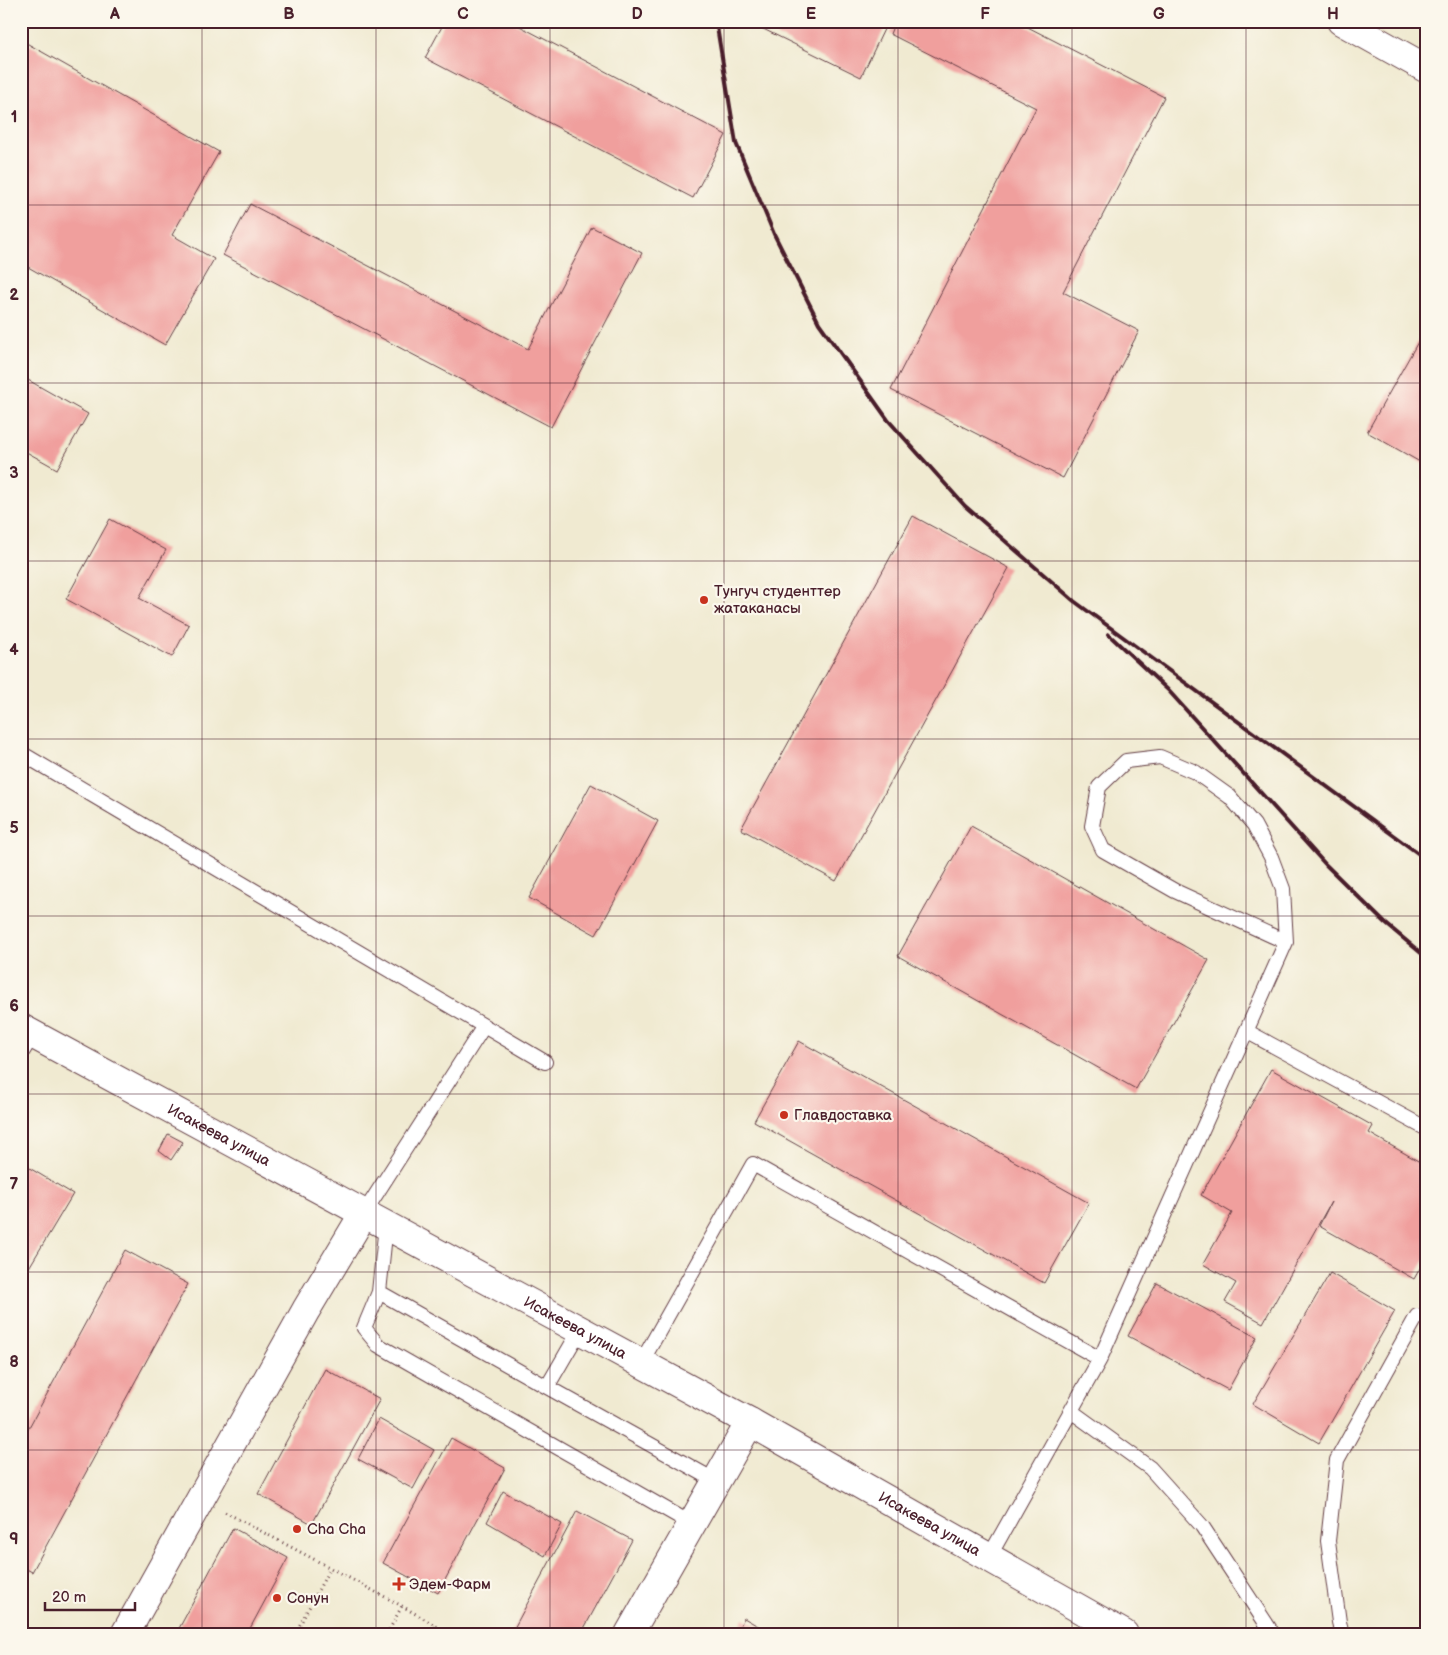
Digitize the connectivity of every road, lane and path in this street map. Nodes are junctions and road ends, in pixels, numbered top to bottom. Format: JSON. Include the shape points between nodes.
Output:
{"nodes":[{"id":1,"x":1341,"y":21,"type":"edge"},
{"id":2,"x":1427,"y":69,"type":"edge"},
{"id":3,"x":21,"y":753,"type":"edge"},
{"id":4,"x":1286,"y":942,"type":"junction"},
{"id":5,"x":484,"y":1026,"type":"junction"},
{"id":6,"x":1246,"y":1031,"type":"junction"},
{"id":7,"x":25,"y":1039,"type":"edge"},
{"id":8,"x":545,"y":1062,"type":"dead end"},
{"id":9,"x":1427,"y":1129,"type":"edge"},
{"id":10,"x":375,"y":1219,"type":"junction"},
{"id":11,"x":379,"y":1292,"type":"junction"},
{"id":12,"x":1417,"y":1316,"type":"dead end"},
{"id":13,"x":580,"y":1330,"type":"junction"},
{"id":14,"x":1100,"y":1359,"type":"junction"},
{"id":15,"x":641,"y":1363,"type":"junction"},
{"id":16,"x":547,"y":1387,"type":"junction"},
{"id":17,"x":1071,"y":1411,"type":"junction"},
{"id":18,"x":750,"y":1422,"type":"junction"},
{"id":19,"x":716,"y":1481,"type":"junction"},
{"id":20,"x":200,"y":1499,"type":"junction"},
{"id":21,"x":692,"y":1524,"type":"junction"},
{"id":22,"x":989,"y":1557,"type":"junction"},
{"id":23,"x":330,"y":1568,"type":"junction"},
{"id":24,"x":402,"y":1606,"type":"junction"},
{"id":25,"x":434,"y":1626,"type":"junction"},
{"id":26,"x":1093,"y":1626,"type":"edge"},
{"id":27,"x":125,"y":1634,"type":"edge"},
{"id":28,"x":295,"y":1634,"type":"edge"},
{"id":29,"x":387,"y":1634,"type":"edge"},
{"id":30,"x":429,"y":1634,"type":"edge"},
{"id":31,"x":450,"y":1634,"type":"edge"},
{"id":32,"x":629,"y":1634,"type":"edge"},
{"id":33,"x":1124,"y":1634,"type":"edge"},
{"id":34,"x":1272,"y":1634,"type":"edge"},
{"id":35,"x":1342,"y":1634,"type":"edge"}],
"edges":[{"from":1,"to":2,"type":"street"},
{"from":3,"to":5,"type":"lane"},
{"from":4,"to":4,"type":"lane","via":[[1175,891],[1103,850],[1092,826],[1099,787],[1126,761],[1160,757],[1195,772],[1230,797],[1254,825],[1271,857],[1283,889]]},
{"from":4,"to":6,"type":"lane"},
{"from":5,"to":8,"type":"lane"},
{"from":5,"to":10,"type":"lane"},
{"from":6,"to":9,"type":"lane"},
{"from":6,"to":14,"type":"lane"},
{"from":7,"to":10,"type":"street","name":"Исакеева улица"},
{"from":10,"to":11,"type":"lane"},
{"from":10,"to":13,"type":"street","name":"Исакеева улица"},
{"from":10,"to":20,"type":"street","via":[[310,1302]]},
{"from":11,"to":16,"type":"lane"},
{"from":11,"to":21,"type":"lane","via":[[364,1328],[378,1345]]},
{"from":12,"to":35,"type":"lane","via":[[1337,1460],[1328,1541]]},
{"from":13,"to":15,"type":"street","name":"Исакеева улица"},
{"from":13,"to":16,"type":"lane"},
{"from":14,"to":15,"type":"lane","via":[[753,1164]]},
{"from":14,"to":17,"type":"lane"},
{"from":15,"to":18,"type":"street","name":"Исакеева улица"},
{"from":16,"to":19,"type":"lane"},
{"from":17,"to":22,"type":"lane"},
{"from":17,"to":34,"type":"lane","via":[[1150,1468],[1202,1526]]},
{"from":18,"to":19,"type":"street"},
{"from":18,"to":22,"type":"street","name":"Исакеева улица"},
{"from":19,"to":21,"type":"street"},
{"from":20,"to":23,"type":"path"},
{"from":20,"to":27,"type":"street"},
{"from":21,"to":32,"type":"street"},
{"from":22,"to":26,"type":"street","name":"Исакеева улица"},
{"from":23,"to":24,"type":"path"},
{"from":23,"to":28,"type":"path"},
{"from":24,"to":25,"type":"path"},
{"from":24,"to":29,"type":"path"},
{"from":25,"to":30,"type":"path"},
{"from":25,"to":31,"type":"path"},
{"from":26,"to":33,"type":"street","name":"Исакеева улица"}]}
